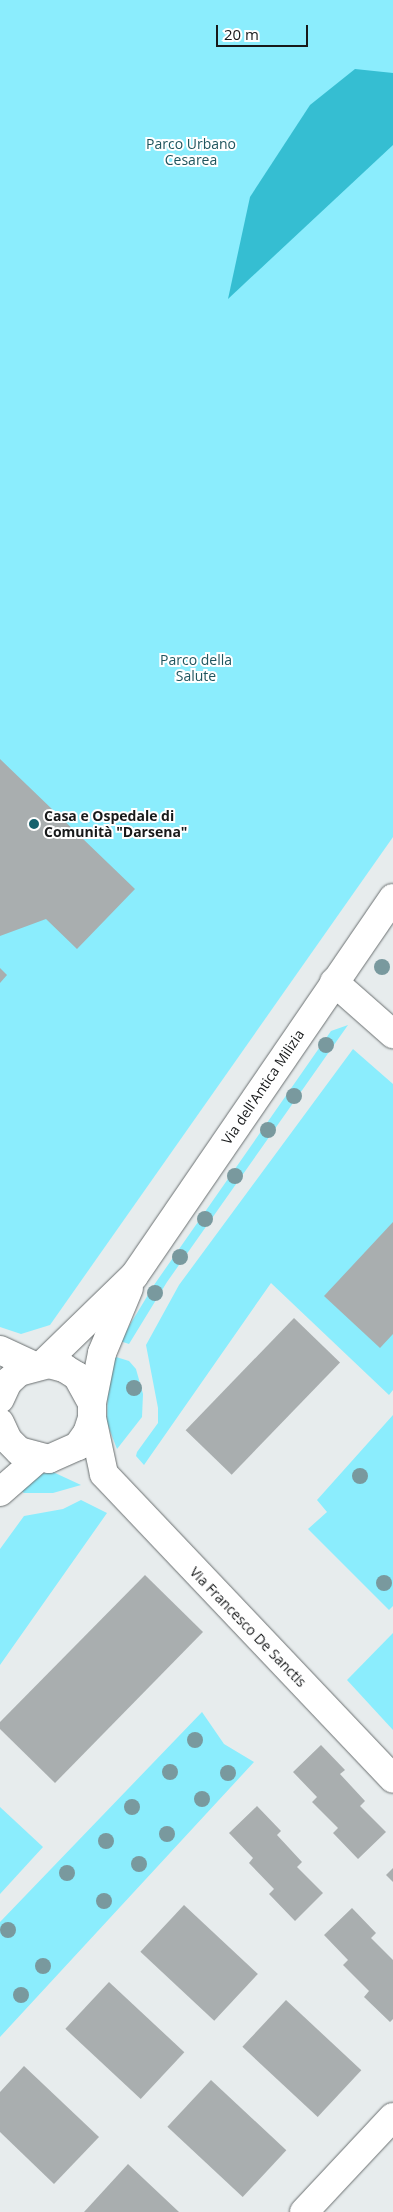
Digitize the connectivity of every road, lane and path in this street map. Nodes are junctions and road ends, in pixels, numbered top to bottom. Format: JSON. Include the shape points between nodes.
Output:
{"nodes":[{"id":1,"x":393,"y":898,"type":"edge"},
{"id":2,"x":334,"y":982,"type":"junction"},
{"id":3,"x":393,"y":1034,"type":"edge"},
{"id":4,"x":134,"y":1276,"type":"junction"},
{"id":5,"x":0,"y":1350,"type":"edge"},
{"id":6,"x":38,"y":1365,"type":"junction"},
{"id":7,"x":0,"y":1400,"type":"edge"},
{"id":8,"x":92,"y":1411,"type":"junction"},
{"id":9,"x":0,"y":1423,"type":"edge"},
{"id":10,"x":44,"y":1459,"type":"junction"},
{"id":11,"x":104,"y":1474,"type":"junction"},
{"id":12,"x":0,"y":1492,"type":"edge"},
{"id":13,"x":393,"y":1780,"type":"edge"},
{"id":14,"x":393,"y":2117,"type":"edge"},
{"id":15,"x":304,"y":2212,"type":"edge"}],
"edges":[{"from":1,"to":2,"type":"street","name":"Via dell'Antica Milizia"},
{"from":2,"to":3,"type":"street"},
{"from":2,"to":4,"type":"street","name":"Via dell'Antica Milizia"},
{"from":4,"to":6,"type":"street","name":"Via dell'Antica Milizia"},
{"from":4,"to":8,"type":"street","name":"Via dell'Antica Milizia","via":[[102,1354]]},
{"from":5,"to":6,"type":"street"},
{"from":6,"to":7,"type":"street","name":"Via dell'Antica Milizia","via":[[20,1372],[8,1382]]},
{"from":6,"to":8,"type":"street","via":[[64,1368],[78,1376]]},
{"from":8,"to":10,"type":"street","via":[[87,1433],[78,1446]]},
{"from":8,"to":11,"type":"street"},
{"from":9,"to":10,"type":"street","via":[[8,1440],[20,1451]]},
{"from":10,"to":11,"type":"street"},
{"from":10,"to":12,"type":"street"},
{"from":11,"to":13,"type":"street","name":"Via Francesco De Sanctis"},
{"from":14,"to":15,"type":"street"}]}
